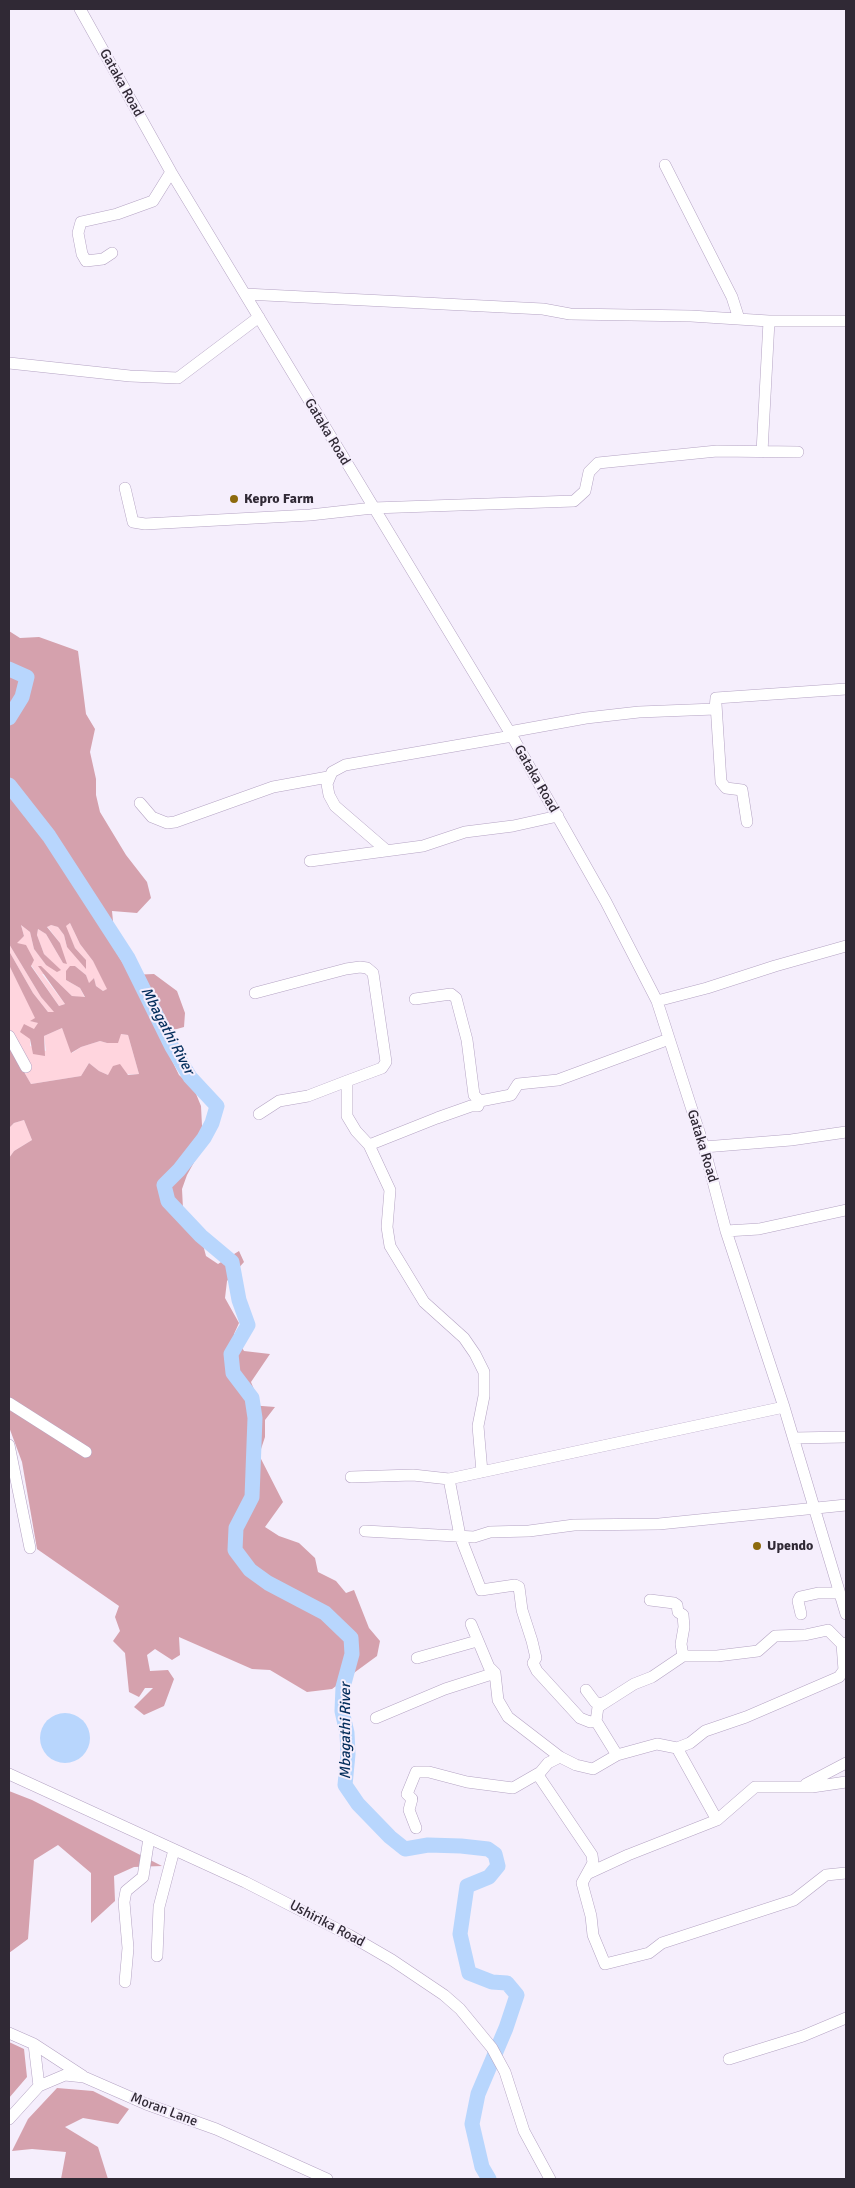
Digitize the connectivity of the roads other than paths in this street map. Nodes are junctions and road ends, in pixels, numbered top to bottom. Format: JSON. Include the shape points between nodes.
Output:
{"nodes":[{"id":1,"x":80,"y":9,"type":"edge"},
{"id":2,"x":666,"y":165,"type":"dead end"},
{"id":3,"x":171,"y":172,"type":"junction"},
{"id":4,"x":112,"y":253,"type":"dead end"},
{"id":5,"x":245,"y":294,"type":"junction"},
{"id":6,"x":259,"y":317,"type":"junction"},
{"id":7,"x":738,"y":319,"type":"junction"},
{"id":8,"x":769,"y":321,"type":"junction"},
{"id":9,"x":846,"y":321,"type":"edge"},
{"id":10,"x":9,"y":363,"type":"edge"},
{"id":11,"x":762,"y":452,"type":"junction"},
{"id":12,"x":798,"y":452,"type":"dead end"},
{"id":13,"x":125,"y":488,"type":"dead end"},
{"id":14,"x":372,"y":508,"type":"junction"},
{"id":15,"x":846,"y":689,"type":"edge"},
{"id":16,"x":716,"y":698,"type":"junction"},
{"id":17,"x":510,"y":734,"type":"junction"},
{"id":18,"x":328,"y":777,"type":"junction"},
{"id":19,"x":140,"y":803,"type":"dead end"},
{"id":20,"x":558,"y":816,"type":"junction"},
{"id":21,"x":747,"y":822,"type":"dead end"},
{"id":22,"x":386,"y":850,"type":"junction"},
{"id":23,"x":310,"y":861,"type":"dead end"},
{"id":24,"x":846,"y":946,"type":"edge"},
{"id":25,"x":255,"y":993,"type":"dead end"},
{"id":26,"x":415,"y":999,"type":"dead end"},
{"id":27,"x":657,"y":1001,"type":"junction"},
{"id":28,"x":9,"y":1036,"type":"edge"},
{"id":29,"x":669,"y":1039,"type":"junction"},
{"id":30,"x":26,"y":1067,"type":"dead end"},
{"id":31,"x":347,"y":1081,"type":"junction"},
{"id":32,"x":480,"y":1101,"type":"junction"},
{"id":33,"x":259,"y":1114,"type":"dead end"},
{"id":34,"x":846,"y":1132,"type":"edge"},
{"id":35,"x":369,"y":1145,"type":"junction"},
{"id":36,"x":704,"y":1148,"type":"junction"},
{"id":37,"x":846,"y":1210,"type":"edge"},
{"id":38,"x":726,"y":1230,"type":"junction"},
{"id":39,"x":9,"y":1403,"type":"edge"},
{"id":40,"x":784,"y":1407,"type":"junction"},
{"id":41,"x":846,"y":1437,"type":"edge"},
{"id":42,"x":794,"y":1438,"type":"junction"},
{"id":43,"x":9,"y":1445,"type":"edge"},
{"id":44,"x":86,"y":1452,"type":"dead end"},
{"id":45,"x":482,"y":1472,"type":"junction"},
{"id":46,"x":351,"y":1477,"type":"dead end"},
{"id":47,"x":449,"y":1479,"type":"junction"},
{"id":48,"x":846,"y":1505,"type":"edge"},
{"id":49,"x":815,"y":1509,"type":"junction"},
{"id":50,"x":365,"y":1531,"type":"dead end"},
{"id":51,"x":460,"y":1536,"type":"junction"},
{"id":52,"x":30,"y":1548,"type":"dead end"},
{"id":53,"x":839,"y":1593,"type":"junction"},
{"id":54,"x":650,"y":1600,"type":"dead end"},
{"id":55,"x":801,"y":1614,"type":"dead end"},
{"id":56,"x":846,"y":1614,"type":"edge"},
{"id":57,"x":471,"y":1624,"type":"dead end"},
{"id":58,"x":477,"y":1641,"type":"junction"},
{"id":59,"x":844,"y":1644,"type":"edge"},
{"id":60,"x":683,"y":1656,"type":"junction"},
{"id":61,"x":417,"y":1658,"type":"dead end"},
{"id":62,"x":495,"y":1673,"type":"junction"},
{"id":63,"x":586,"y":1690,"type":"dead end"},
{"id":64,"x":617,"y":1695,"type":"junction"},
{"id":65,"x":376,"y":1718,"type":"dead end"},
{"id":66,"x":596,"y":1722,"type":"junction"},
{"id":67,"x":677,"y":1748,"type":"junction"},
{"id":68,"x":617,"y":1756,"type":"junction"},
{"id":69,"x":560,"y":1757,"type":"junction"},
{"id":70,"x":846,"y":1762,"type":"edge"},
{"id":71,"x":539,"y":1773,"type":"junction"},
{"id":72,"x":9,"y":1774,"type":"edge"},
{"id":73,"x":846,"y":1782,"type":"edge"},
{"id":74,"x":800,"y":1787,"type":"junction"},
{"id":75,"x":717,"y":1820,"type":"junction"},
{"id":76,"x":416,"y":1828,"type":"dead end"},
{"id":77,"x":149,"y":1838,"type":"junction"},
{"id":78,"x":174,"y":1850,"type":"junction"},
{"id":79,"x":589,"y":1873,"type":"junction"},
{"id":80,"x":846,"y":1873,"type":"edge"},
{"id":81,"x":157,"y":1956,"type":"dead end"},
{"id":82,"x":125,"y":1982,"type":"dead end"},
{"id":83,"x":846,"y":2018,"type":"edge"},
{"id":84,"x":10,"y":2036,"type":"edge"},
{"id":85,"x":34,"y":2044,"type":"junction"},
{"id":86,"x":729,"y":2059,"type":"dead end"},
{"id":87,"x":84,"y":2077,"type":"junction"},
{"id":88,"x":39,"y":2086,"type":"junction"},
{"id":89,"x":9,"y":2119,"type":"edge"},
{"id":90,"x":327,"y":2179,"type":"edge"},
{"id":91,"x":550,"y":2179,"type":"edge"}],
"edges":[{"from":1,"to":3,"type":"street","name":"Gataka Road"},
{"from":2,"to":7,"type":"street","via":[[732,297]]},
{"from":3,"to":4,"type":"street","via":[[153,201],[118,214],[81,222],[78,233],[86,261],[103,260]]},
{"from":3,"to":5,"type":"street","name":"Gataka Road"},
{"from":5,"to":6,"type":"street","name":"Gataka Road"},
{"from":5,"to":7,"type":"street","via":[[513,310],[543,309],[570,314]]},
{"from":6,"to":10,"type":"street","via":[[178,378]]},
{"from":6,"to":14,"type":"street","name":"Gataka Road"},
{"from":7,"to":8,"type":"street"},
{"from":8,"to":9,"type":"street"},
{"from":8,"to":11,"type":"street"},
{"from":11,"to":12,"type":"street"},
{"from":11,"to":14,"type":"street","via":[[717,451],[598,463],[589,472],[585,491],[574,502]]},
{"from":13,"to":14,"type":"street","via":[[133,522],[138,524],[310,515]]},
{"from":14,"to":17,"type":"street","name":"Gataka Road"},
{"from":15,"to":16,"type":"street"},
{"from":16,"to":17,"type":"street","via":[[716,709],[586,718]]},
{"from":16,"to":21,"type":"street","via":[[721,782],[726,788],[742,790]]},
{"from":17,"to":18,"type":"street","via":[[338,767]]},
{"from":17,"to":20,"type":"street","name":"Gataka Road"},
{"from":18,"to":19,"type":"street","via":[[273,787],[175,822],[167,823],[152,817]]},
{"from":18,"to":22,"type":"street","via":[[329,795],[335,806]]},
{"from":20,"to":22,"type":"street","via":[[465,832],[423,846]]},
{"from":20,"to":27,"type":"street","name":"Gataka Road"},
{"from":22,"to":23,"type":"street"},
{"from":24,"to":27,"type":"street"},
{"from":25,"to":31,"type":"street","via":[[360,967],[373,973],[386,1062],[382,1068]]},
{"from":26,"to":32,"type":"street","via":[[451,994],[456,998],[467,1040],[474,1095]]},
{"from":27,"to":29,"type":"street","name":"Gataka Road"},
{"from":28,"to":30,"type":"street"},
{"from":29,"to":32,"type":"street","via":[[558,1080],[518,1084],[511,1095]]},
{"from":29,"to":36,"type":"street","name":"Gataka Road"},
{"from":31,"to":33,"type":"street","via":[[308,1096],[279,1101]]},
{"from":31,"to":35,"type":"street","via":[[347,1116]]},
{"from":32,"to":35,"type":"street","via":[[478,1106],[437,1118]]},
{"from":34,"to":36,"type":"street"},
{"from":35,"to":45,"type":"street","via":[[390,1190],[387,1227],[390,1246],[424,1302],[464,1338],[484,1372],[484,1396],[478,1426]]},
{"from":36,"to":38,"type":"street","name":"Gataka Road"},
{"from":37,"to":38,"type":"street","via":[[759,1229]]},
{"from":38,"to":40,"type":"street","name":"Gataka Road"},
{"from":39,"to":44,"type":"street"},
{"from":40,"to":42,"type":"street","name":"Gataka Road"},
{"from":40,"to":45,"type":"street"},
{"from":41,"to":42,"type":"street"},
{"from":42,"to":49,"type":"street","name":"Gataka Road"},
{"from":43,"to":52,"type":"street"},
{"from":45,"to":47,"type":"street"},
{"from":46,"to":47,"type":"street","via":[[413,1475]]},
{"from":47,"to":51,"type":"street"},
{"from":48,"to":49,"type":"street"},
{"from":49,"to":51,"type":"street","via":[[659,1524],[574,1524]]},
{"from":49,"to":53,"type":"street","name":"Gataka Road"},
{"from":50,"to":51,"type":"street"},
{"from":51,"to":66,"type":"street","via":[[481,1590],[519,1587],[537,1671],[580,1718]]},
{"from":53,"to":55,"type":"street","via":[[800,1597]]},
{"from":53,"to":56,"type":"street","name":"Gataka Road"},
{"from":54,"to":60,"type":"street","via":[[674,1603],[683,1615]]},
{"from":57,"to":58,"type":"street"},
{"from":58,"to":61,"type":"street"},
{"from":58,"to":62,"type":"street"},
{"from":59,"to":60,"type":"street","via":[[828,1630],[805,1636],[775,1636],[758,1651]]},
{"from":59,"to":67,"type":"street","via":[[844,1670],[839,1677],[705,1731]]},
{"from":60,"to":64,"type":"street"},
{"from":62,"to":65,"type":"street","via":[[444,1689]]},
{"from":62,"to":69,"type":"street","via":[[498,1700],[508,1717]]},
{"from":63,"to":64,"type":"street","via":[[590,1698],[601,1704]]},
{"from":64,"to":66,"type":"street","via":[[598,1707]]},
{"from":66,"to":68,"type":"street"},
{"from":67,"to":68,"type":"street","via":[[657,1744]]},
{"from":67,"to":75,"type":"street"},
{"from":68,"to":69,"type":"street","via":[[593,1769]]},
{"from":69,"to":71,"type":"street"},
{"from":70,"to":74,"type":"street"},
{"from":71,"to":76,"type":"street","via":[[514,1788],[416,1772],[407,1794],[412,1799],[409,1810]]},
{"from":71,"to":79,"type":"street","via":[[539,1778],[590,1850],[593,1863]]},
{"from":72,"to":77,"type":"street","name":"Ushirika Road"},
{"from":73,"to":74,"type":"street"},
{"from":74,"to":75,"type":"street","via":[[756,1787]]},
{"from":75,"to":79,"type":"street","via":[[628,1854]]},
{"from":77,"to":78,"type":"street","name":"Ushirika Road"},
{"from":77,"to":82,"type":"street","via":[[143,1877],[126,1891],[124,1902],[128,1948]]},
{"from":78,"to":81,"type":"street","via":[[159,1907]]},
{"from":78,"to":91,"type":"street","name":"Ushirika Road","via":[[254,1886],[349,1935],[392,1960],[460,2009],[492,2048],[505,2072],[524,2131]]},
{"from":79,"to":80,"type":"street","via":[[582,1883],[593,1935],[603,1962],[607,1964],[649,1953],[662,1943],[794,1900],[826,1875]]},
{"from":83,"to":86,"type":"street","via":[[803,2036]]},
{"from":84,"to":85,"type":"street"},
{"from":85,"to":87,"type":"street"},
{"from":85,"to":88,"type":"street"},
{"from":87,"to":88,"type":"street","name":"Moran Lane","via":[[65,2075]]},
{"from":87,"to":90,"type":"street","name":"Moran Lane","via":[[216,2129]]},
{"from":88,"to":89,"type":"street","name":"Moran Lane"}]}
